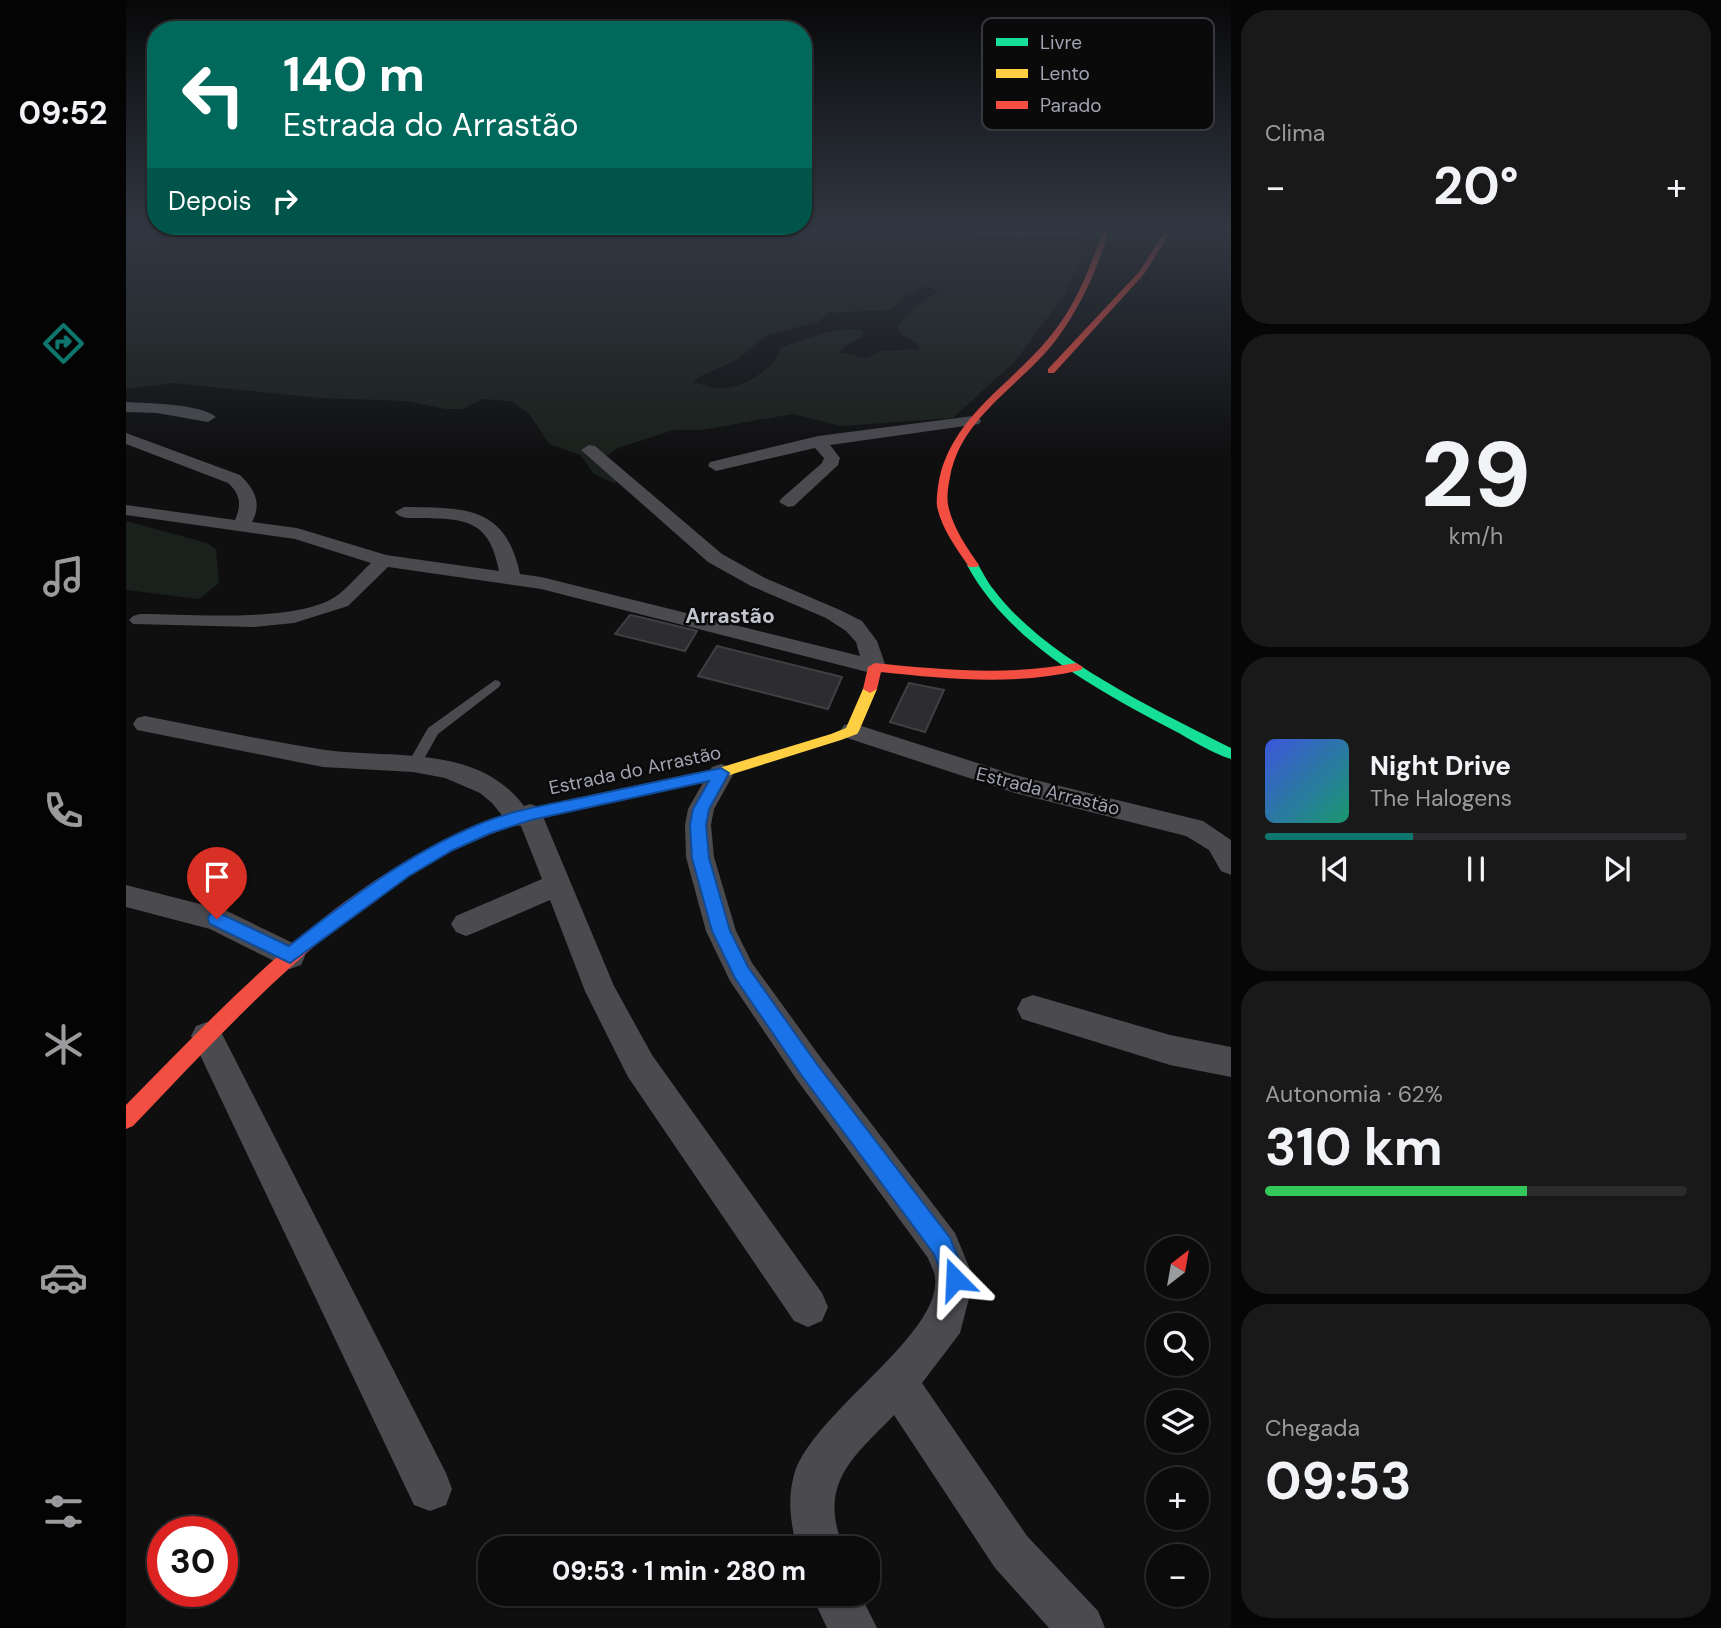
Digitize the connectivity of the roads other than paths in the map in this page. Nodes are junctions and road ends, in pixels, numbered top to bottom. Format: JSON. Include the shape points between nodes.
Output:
{"nodes":[{"id":1,"x":1071,"y":306,"type":"edge"},
{"id":2,"x":1111,"y":306,"type":"edge"},
{"id":3,"x":1035,"y":387,"type":"dead end"},
{"id":4,"x":126,"y":407,"type":"edge"},
{"id":5,"x":208,"y":417,"type":"dead end"},
{"id":6,"x":972,"y":421,"type":"junction"},
{"id":7,"x":126,"y":438,"type":"edge"},
{"id":8,"x":818,"y":441,"type":"junction"},
{"id":9,"x":589,"y":450,"type":"dead end"},
{"id":10,"x":716,"y":466,"type":"dead end"},
{"id":11,"x":788,"y":502,"type":"dead end"},
{"id":12,"x":126,"y":510,"type":"edge"},
{"id":13,"x":404,"y":512,"type":"dead end"},
{"id":14,"x":241,"y":525,"type":"junction"},
{"id":15,"x":384,"y":561,"type":"junction"},
{"id":16,"x":511,"y":579,"type":"junction"},
{"id":17,"x":140,"y":620,"type":"dead end"},
{"id":18,"x":874,"y":667,"type":"junction"},
{"id":19,"x":1076,"y":667,"type":"junction"},
{"id":20,"x":495,"y":684,"type":"dead end"},
{"id":21,"x":145,"y":724,"type":"dead end"},
{"id":22,"x":852,"y":731,"type":"junction"},
{"id":23,"x":1231,"y":754,"type":"edge"},
{"id":24,"x":415,"y":763,"type":"junction"},
{"id":25,"x":721,"y":773,"type":"junction"},
{"id":26,"x":524,"y":816,"type":"junction"},
{"id":27,"x":1231,"y":864,"type":"edge"},
{"id":28,"x":557,"y":884,"type":"junction"},
{"id":29,"x":126,"y":897,"type":"edge"},
{"id":30,"x":466,"y":924,"type":"dead end"},
{"id":31,"x":290,"y":956,"type":"junction"},
{"id":32,"x":1033,"y":1009,"type":"dead end"},
{"id":33,"x":207,"y":1036,"type":"junction"},
{"id":34,"x":1231,"y":1062,"type":"edge"},
{"id":35,"x":126,"y":1119,"type":"edge"},
{"id":36,"x":808,"y":1307,"type":"dead end"},
{"id":37,"x":897,"y":1382,"type":"junction"},
{"id":38,"x":430,"y":1489,"type":"dead end"},
{"id":39,"x":817,"y":1536,"type":"edge"},
{"id":40,"x":841,"y":1606,"type":"edge"},
{"id":41,"x":853,"y":1628,"type":"edge"},
{"id":42,"x":1081,"y":1628,"type":"edge"}],
"edges":[{"from":1,"to":6,"type":"main road","via":[[1053,338]]},
{"from":2,"to":3,"type":"main road"},
{"from":4,"to":5,"type":"street"},
{"from":6,"to":8,"type":"street"},
{"from":6,"to":19,"type":"main road","via":[[944,474],[942,506],[992,596]]},
{"from":7,"to":14,"type":"street","via":[[234,479],[250,499]]},
{"from":8,"to":10,"type":"street"},
{"from":8,"to":11,"type":"street","via":[[832,458],[830,466]]},
{"from":9,"to":18,"type":"street","via":[[715,558],[854,626],[866,641]]},
{"from":12,"to":14,"type":"street"},
{"from":13,"to":16,"type":"street","via":[[454,513],[478,521],[499,536]]},
{"from":14,"to":15,"type":"street","via":[[297,534]]},
{"from":15,"to":16,"type":"street"},
{"from":15,"to":17,"type":"street","via":[[341,602],[294,617]]},
{"from":16,"to":18,"type":"street"},
{"from":18,"to":19,"type":"main road","via":[[1033,677]]},
{"from":18,"to":22,"type":"main road","via":[[868,698]]},
{"from":19,"to":23,"type":"main road","via":[[1145,710]]},
{"from":20,"to":24,"type":"lane","via":[[433,731]]},
{"from":21,"to":24,"type":"street","via":[[324,758]]},
{"from":22,"to":25,"type":"main road","name":"Estrada do Arrastão"},
{"from":22,"to":27,"type":"street","name":"Estrada Arrastão","via":[[1015,784],[1194,828],[1219,843]]},
{"from":24,"to":26,"type":"street","via":[[488,785]]},
{"from":25,"to":26,"type":"main road","name":"Estrada do Arrastão"},
{"from":25,"to":37,"type":"street","via":[[701,809],[698,825],[700,858],[721,931],[741,972],[809,1069],[942,1246],[955,1279],[946,1319]]},
{"from":26,"to":28,"type":"street"},
{"from":26,"to":31,"type":"main road","name":"Estrada do Arrastão","via":[[447,846],[403,872]]},
{"from":28,"to":30,"type":"street"},
{"from":28,"to":36,"type":"street","via":[[600,991],[640,1066]]},
{"from":29,"to":31,"type":"street","via":[[217,919]]},
{"from":31,"to":33,"type":"main road","name":"Estrada do Arrastão"},
{"from":32,"to":34,"type":"street","via":[[1170,1050]]},
{"from":33,"to":35,"type":"main road","name":"Estrada do Arrastão"},
{"from":33,"to":38,"type":"street"},
{"from":37,"to":39,"type":"street","via":[[834,1447],[816,1475],[812,1516]]},
{"from":37,"to":42,"type":"street","via":[[1011,1552]]},
{"from":40,"to":41,"type":"street"}]}
